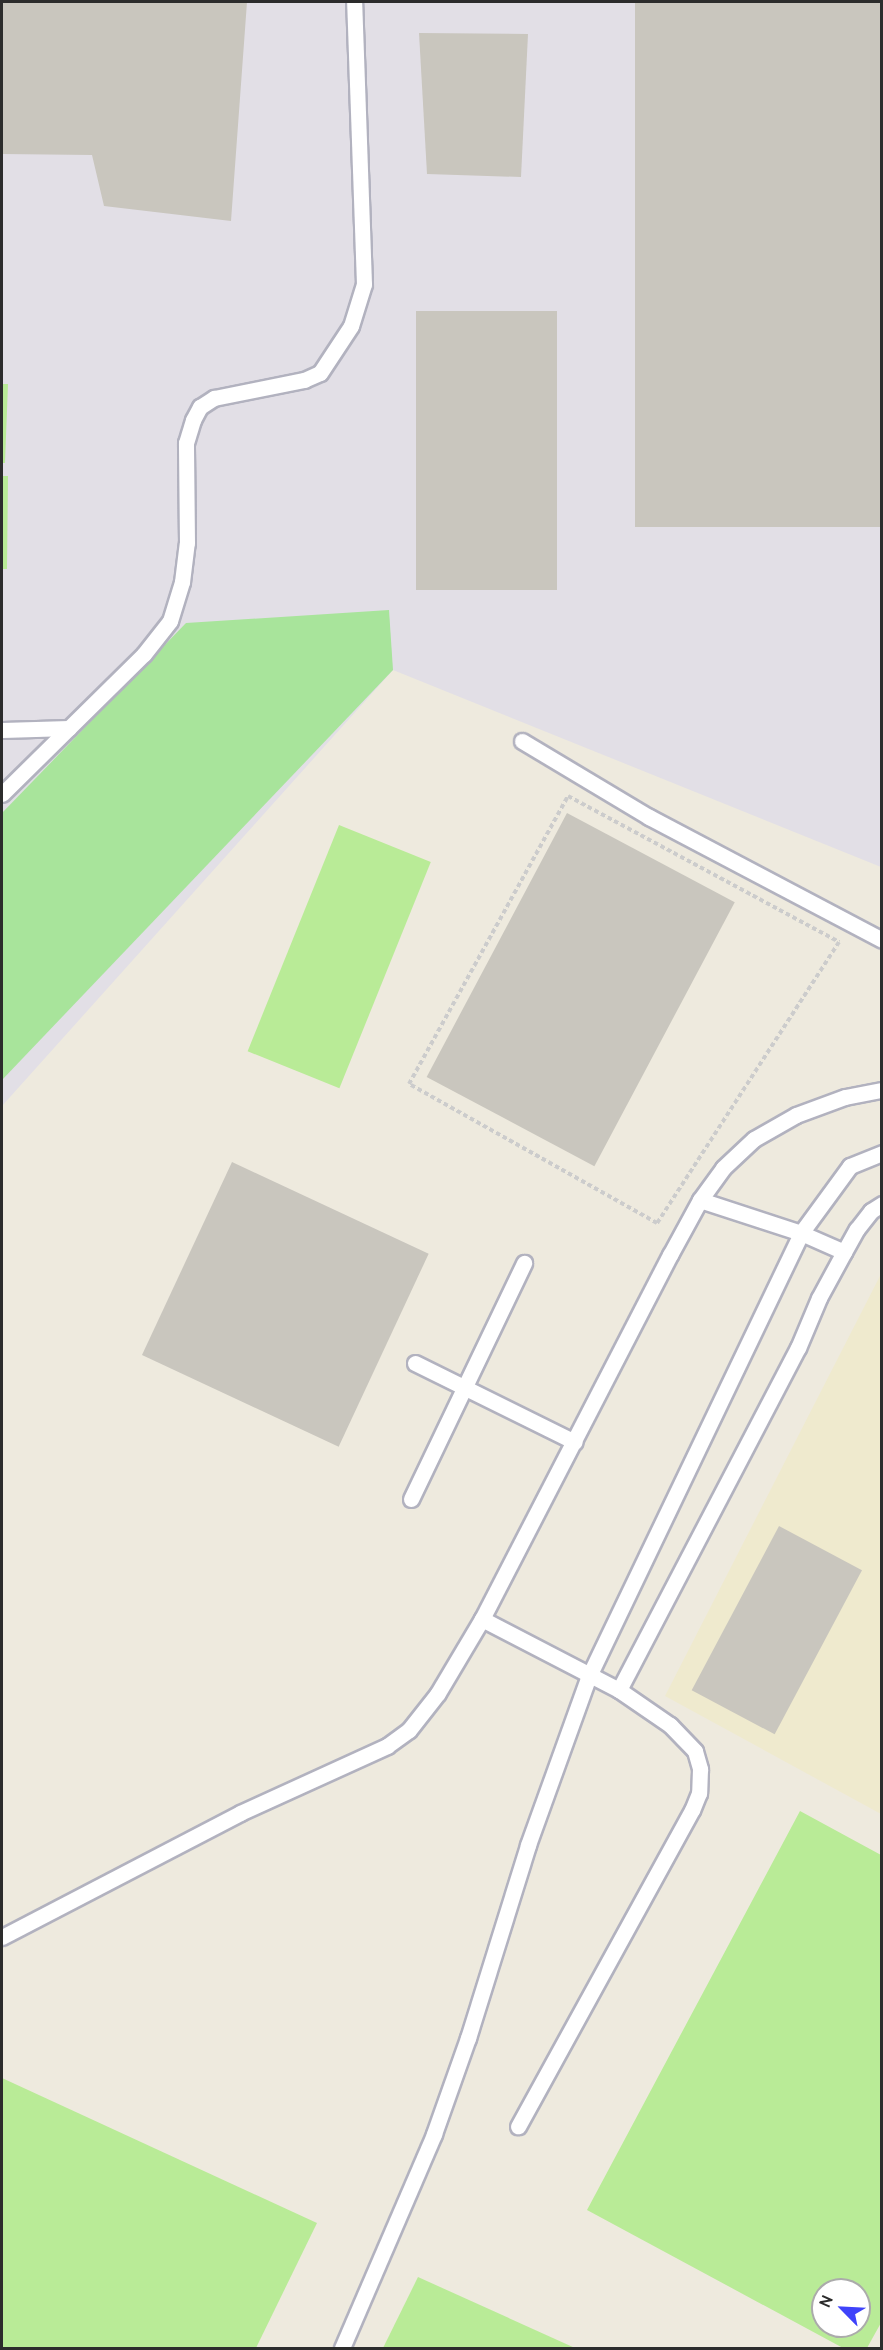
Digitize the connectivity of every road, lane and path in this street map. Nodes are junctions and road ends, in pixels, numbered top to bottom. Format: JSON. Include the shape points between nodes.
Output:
{"nodes":[{"id":1,"x":354,"y":2,"type":"edge"},
{"id":2,"x":69,"y":728,"type":"junction"},
{"id":3,"x":2,"y":730,"type":"edge"},
{"id":4,"x":522,"y":741,"type":"dead end"},
{"id":5,"x":2,"y":794,"type":"edge"},
{"id":6,"x":882,"y":940,"type":"edge"},
{"id":7,"x":882,"y":1090,"type":"edge"},
{"id":8,"x":882,"y":1154,"type":"edge"},
{"id":9,"x":700,"y":1200,"type":"junction"},
{"id":10,"x":882,"y":1204,"type":"edge"},
{"id":11,"x":657,"y":1224,"type":"joint"},
{"id":12,"x":801,"y":1233,"type":"junction"},
{"id":13,"x":844,"y":1252,"type":"junction"},
{"id":14,"x":524,"y":1263,"type":"dead end"},
{"id":15,"x":415,"y":1363,"type":"dead end"},
{"id":16,"x":464,"y":1388,"type":"junction"},
{"id":17,"x":575,"y":1442,"type":"junction"},
{"id":18,"x":411,"y":1499,"type":"dead end"},
{"id":19,"x":482,"y":1619,"type":"junction"},
{"id":20,"x":589,"y":1676,"type":"junction"},
{"id":21,"x":619,"y":1690,"type":"junction"},
{"id":22,"x":2,"y":1937,"type":"edge"},
{"id":23,"x":518,"y":2126,"type":"dead end"},
{"id":24,"x":342,"y":2349,"type":"edge"}],
"edges":[{"from":1,"to":2,"type":"lane","via":[[364,285],[351,326],[320,373],[304,380],[214,398],[200,407],[186,443],[187,543],[182,582],[170,621],[144,654]]},
{"from":2,"to":3,"type":"lane"},
{"from":2,"to":5,"type":"lane"},
{"from":4,"to":6,"type":"lane","via":[[649,817]]},
{"from":7,"to":9,"type":"lane","via":[[845,1096],[806,1111],[754,1139],[723,1168]]},
{"from":8,"to":12,"type":"lane","via":[[850,1166]]},
{"from":9,"to":12,"type":"lane"},
{"from":9,"to":17,"type":"lane"},
{"from":10,"to":13,"type":"lane","via":[[864,1220]]},
{"from":11,"to":11,"type":"path","via":[[839,942],[568,796],[409,1084]]},
{"from":12,"to":13,"type":"lane"},
{"from":12,"to":20,"type":"lane"},
{"from":13,"to":21,"type":"lane"},
{"from":14,"to":16,"type":"lane"},
{"from":15,"to":16,"type":"lane"},
{"from":16,"to":17,"type":"lane"},
{"from":16,"to":18,"type":"lane"},
{"from":17,"to":19,"type":"lane"},
{"from":19,"to":20,"type":"lane"},
{"from":19,"to":22,"type":"lane","via":[[438,1693],[409,1730],[387,1746],[240,1813]]},
{"from":20,"to":21,"type":"lane"},
{"from":20,"to":24,"type":"lane","via":[[528,1845],[434,2134]]},
{"from":21,"to":23,"type":"lane","via":[[670,1725],[695,1751],[700,1769],[699,1793]]}]}
